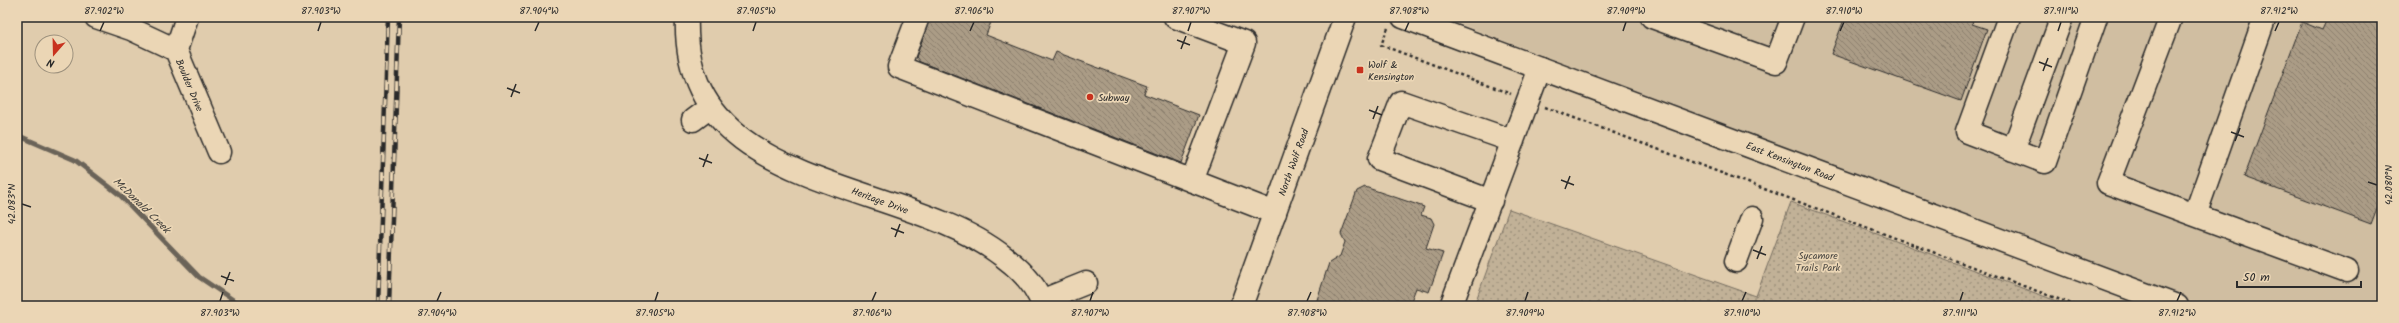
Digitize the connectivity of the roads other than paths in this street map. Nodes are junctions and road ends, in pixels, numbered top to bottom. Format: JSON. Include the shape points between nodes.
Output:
{"nodes":[{"id":1,"x":96,"y":17,"type":"edge"},
{"id":2,"x":188,"y":17,"type":"edge"},
{"id":3,"x":687,"y":17,"type":"edge"},
{"id":4,"x":918,"y":17,"type":"edge"},
{"id":5,"x":1175,"y":17,"type":"edge"},
{"id":6,"x":1345,"y":17,"type":"edge"},
{"id":7,"x":1652,"y":17,"type":"edge"},
{"id":8,"x":1793,"y":17,"type":"edge"},
{"id":9,"x":2009,"y":17,"type":"edge"},
{"id":10,"x":2062,"y":17,"type":"edge"},
{"id":11,"x":2096,"y":17,"type":"edge"},
{"id":12,"x":2171,"y":17,"type":"edge"},
{"id":13,"x":2265,"y":17,"type":"edge"},
{"id":14,"x":1396,"y":21,"type":"edge"},
{"id":15,"x":176,"y":50,"type":"junction"},
{"id":16,"x":1540,"y":68,"type":"junction"},
{"id":17,"x":1513,"y":142,"type":"junction"},
{"id":18,"x":2013,"y":150,"type":"junction"},
{"id":19,"x":219,"y":152,"type":"dead end"},
{"id":20,"x":1192,"y":181,"type":"junction"},
{"id":21,"x":1491,"y":201,"type":"junction"},
{"id":22,"x":1275,"y":213,"type":"junction"},
{"id":23,"x":2195,"y":215,"type":"junction"},
{"id":24,"x":1752,"y":218,"type":"dead end"},
{"id":25,"x":1736,"y":260,"type":"dead end"},
{"id":26,"x":2347,"y":271,"type":"dead end"},
{"id":27,"x":1086,"y":283,"type":"dead end"},
{"id":28,"x":1042,"y":304,"type":"edge"},
{"id":29,"x":1241,"y":306,"type":"edge"},
{"id":30,"x":1451,"y":306,"type":"edge"},
{"id":31,"x":2176,"y":306,"type":"edge"}],
"edges":[{"from":1,"to":15,"type":"main road","via":[[131,29]]},
{"from":2,"to":15,"type":"main road","name":"Boulder Drive"},
{"from":3,"to":28,"type":"main road","name":"Heritage Drive","via":[[701,114],[774,159],[977,237],[1016,266],[1030,282]]},
{"from":4,"to":20,"type":"main road","via":[[899,67]]},
{"from":5,"to":20,"type":"main road","via":[[1244,43]]},
{"from":6,"to":22,"type":"main road","name":"North Wolf Road"},
{"from":7,"to":8,"type":"main road","via":[[1776,62]]},
{"from":9,"to":18,"type":"main road","via":[[1967,132]]},
{"from":10,"to":18,"type":"main road"},
{"from":11,"to":18,"type":"main road","via":[[2045,162]]},
{"from":12,"to":23,"type":"main road","via":[[2108,183]]},
{"from":13,"to":23,"type":"main road"},
{"from":14,"to":16,"type":"main road","name":"East Kensington Road"},
{"from":15,"to":19,"type":"main road","name":"Boulder Drive"},
{"from":16,"to":17,"type":"main road"},
{"from":16,"to":31,"type":"main road","name":"East Kensington Road"},
{"from":17,"to":21,"type":"main road"},
{"from":17,"to":21,"type":"main road","via":[[1401,102],[1386,140],[1379,159]]},
{"from":20,"to":22,"type":"main road"},
{"from":21,"to":30,"type":"main road"},
{"from":22,"to":29,"type":"main road","name":"North Wolf Road"},
{"from":23,"to":26,"type":"main road"},
{"from":24,"to":25,"type":"main road"},
{"from":27,"to":28,"type":"main road","name":"Heritage Drive"}]}
